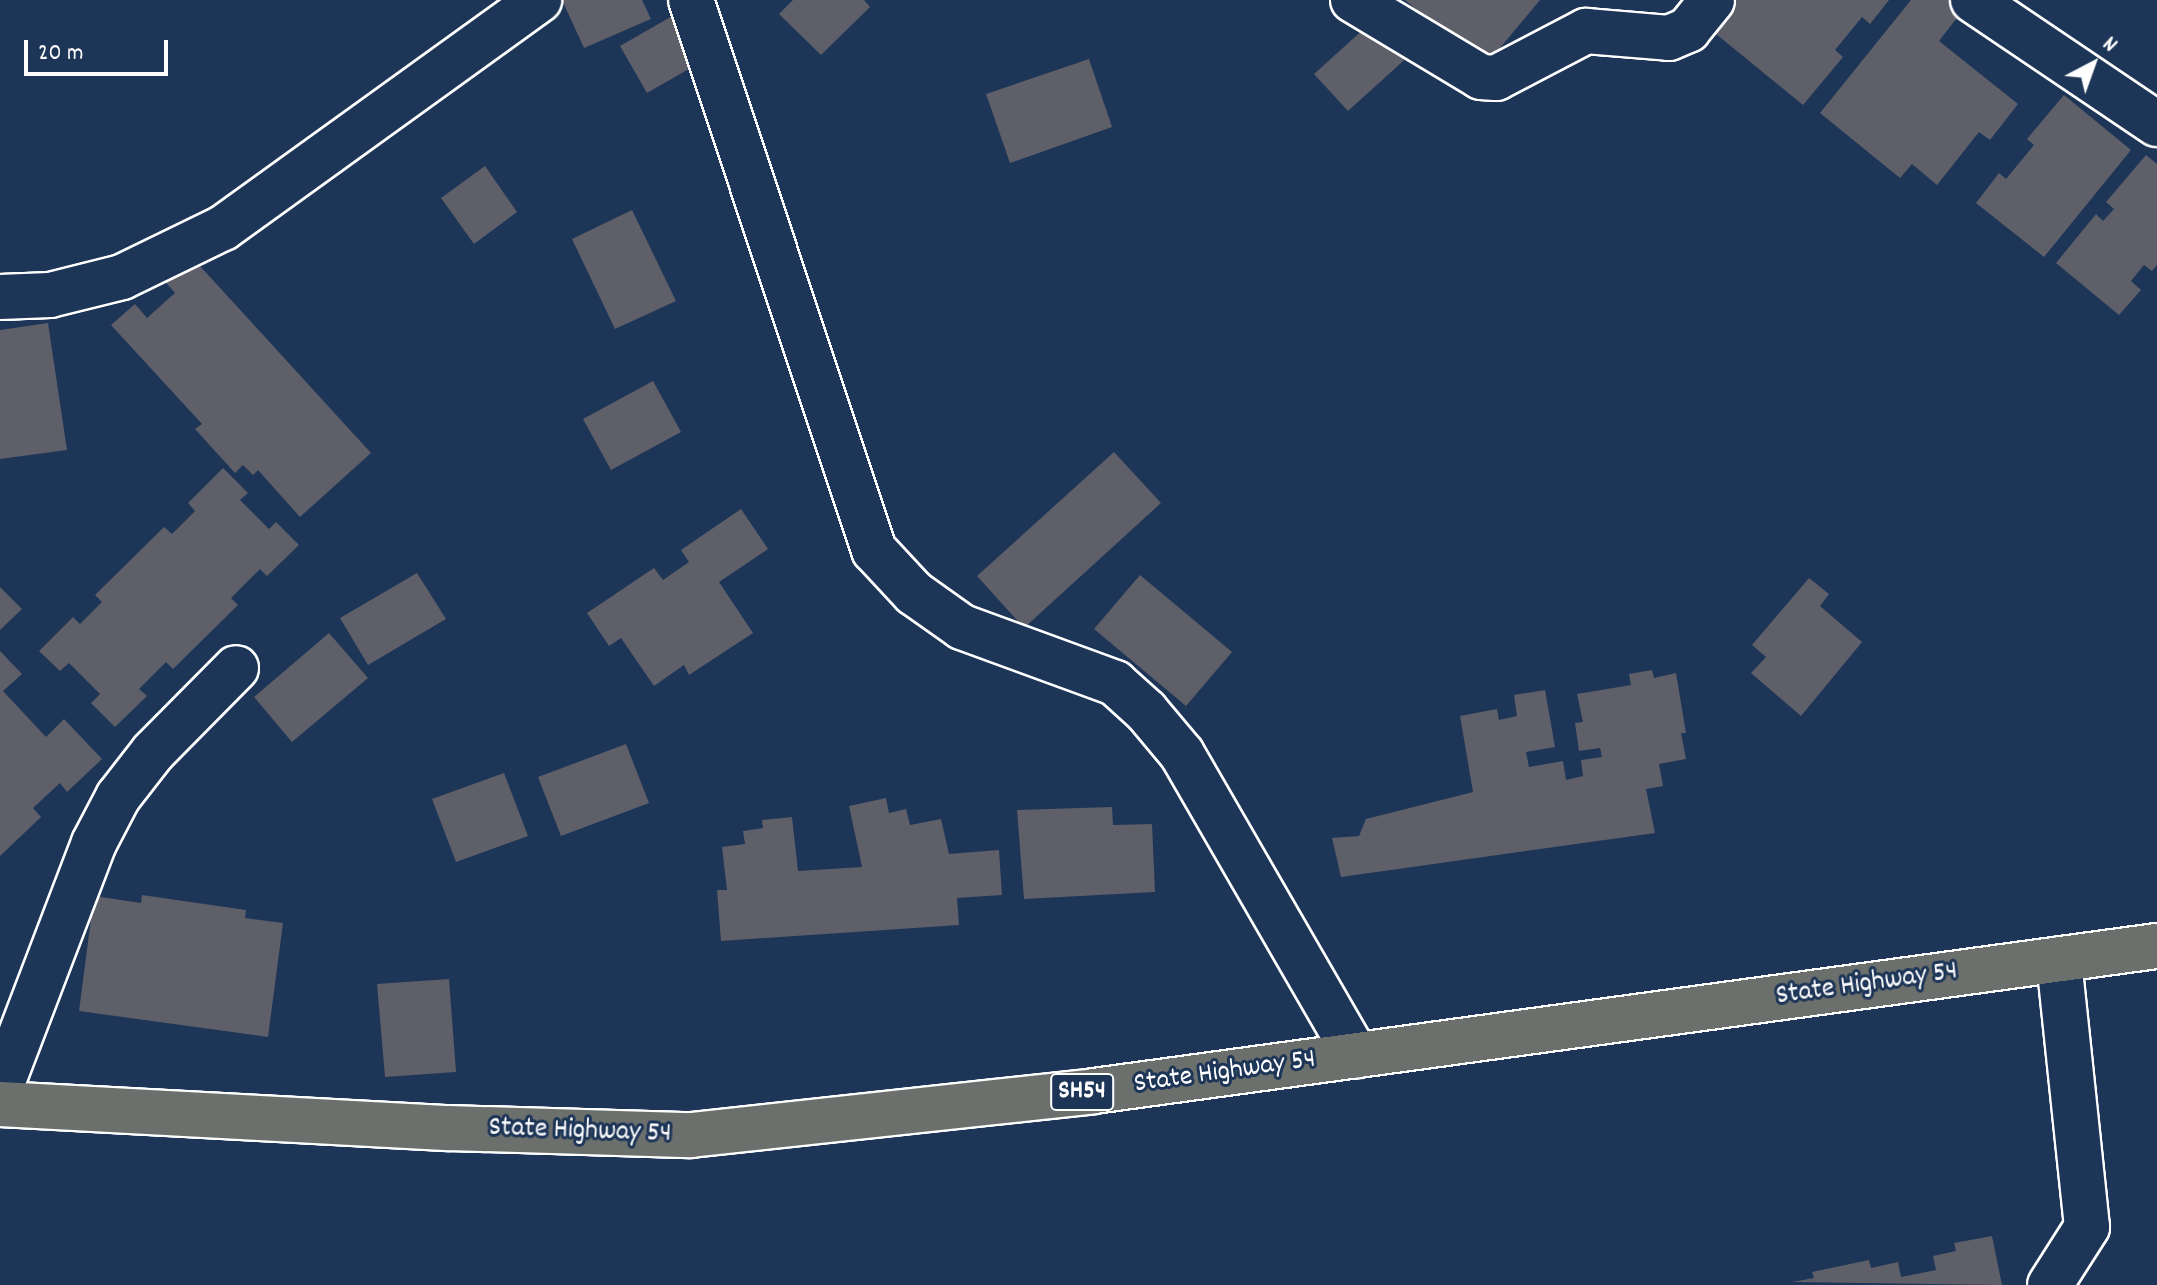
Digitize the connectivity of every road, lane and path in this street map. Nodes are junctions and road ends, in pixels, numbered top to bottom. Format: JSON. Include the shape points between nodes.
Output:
{"nodes":[{"id":1,"x":539,"y":0,"type":"edge"},
{"id":2,"x":691,"y":0,"type":"edge"},
{"id":3,"x":1353,"y":0,"type":"edge"},
{"id":4,"x":1712,"y":0,"type":"edge"},
{"id":5,"x":1973,"y":0,"type":"edge"},
{"id":6,"x":2157,"y":124,"type":"edge"},
{"id":7,"x":0,"y":297,"type":"edge"},
{"id":8,"x":236,"y":668,"type":"dead end"},
{"id":9,"x":2157,"y":946,"type":"edge"},
{"id":10,"x":2059,"y":959,"type":"junction"},
{"id":11,"x":1356,"y":1055,"type":"junction"},
{"id":12,"x":0,"y":1089,"type":"edge"},
{"id":13,"x":0,"y":1104,"type":"edge"},
{"id":14,"x":2050,"y":1285,"type":"edge"}],
"edges":[{"from":1,"to":7,"type":"street","via":[[223,228],[122,277],[50,295]]},
{"from":2,"to":11,"type":"street","via":[[874,550],[914,593],[962,627],[1115,683],[1146,711],[1182,754]]},
{"from":3,"to":4,"type":"street","via":[[1481,77],[1496,78],[1586,31],[1669,38],[1688,30]]},
{"from":5,"to":6,"type":"street"},
{"from":8,"to":12,"type":"street","via":[[153,752],[118,797],[94,843]]},
{"from":9,"to":10,"type":"main road","name":"State Highway 54","number":"SH54"},
{"from":10,"to":11,"type":"main road","name":"State Highway 54","number":"SH54"},
{"from":10,"to":14,"type":"street","via":[[2087,1227]]},
{"from":11,"to":13,"type":"main road","name":"State Highway 54","number":"SH54","via":[[1094,1091],[691,1135]]}]}
